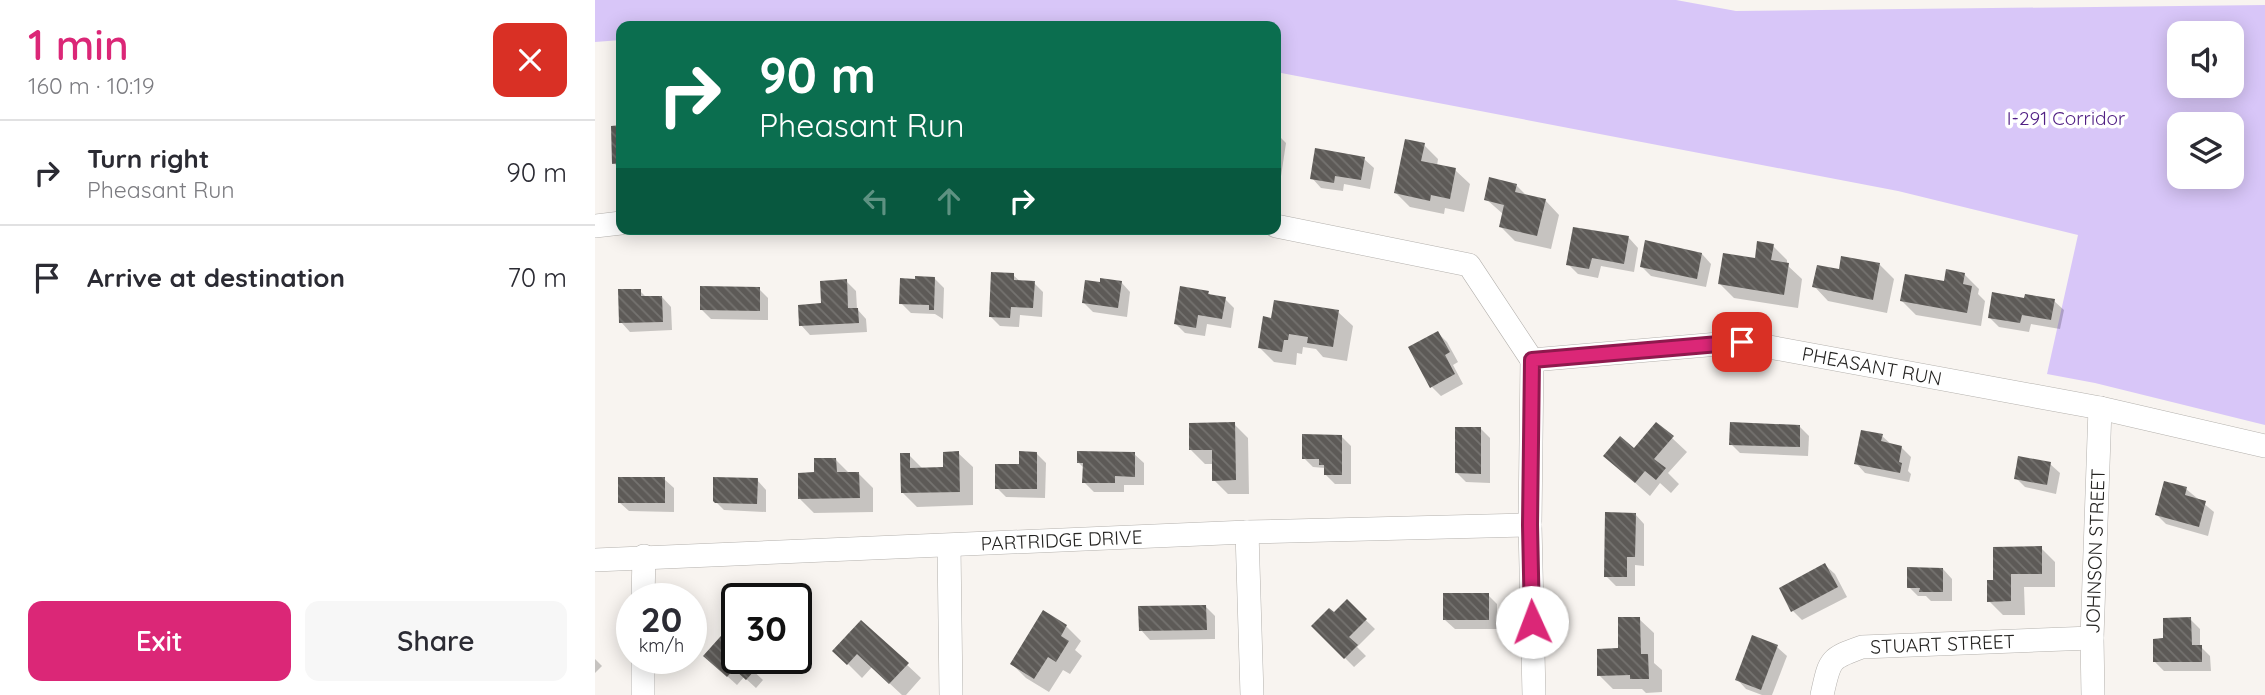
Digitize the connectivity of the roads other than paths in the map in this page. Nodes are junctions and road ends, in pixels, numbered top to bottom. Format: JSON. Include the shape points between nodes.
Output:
{"nodes":[{"id":1,"x":616,"y":224,"type":"edge"},
{"id":2,"x":595,"y":226,"type":"edge"},
{"id":3,"x":1281,"y":227,"type":"edge"},
{"id":4,"x":1532,"y":360,"type":"junction"},
{"id":5,"x":2100,"y":408,"type":"junction"},
{"id":6,"x":2265,"y":446,"type":"edge"},
{"id":7,"x":1530,"y":525,"type":"junction"},
{"id":8,"x":1247,"y":532,"type":"junction"},
{"id":9,"x":949,"y":546,"type":"junction"},
{"id":10,"x":644,"y":556,"type":"junction"},
{"id":11,"x":595,"y":560,"type":"edge"},
{"id":12,"x":643,"y":583,"type":"edge"},
{"id":13,"x":2092,"y":638,"type":"junction"},
{"id":14,"x":643,"y":674,"type":"edge"},
{"id":15,"x":643,"y":695,"type":"edge"},
{"id":16,"x":951,"y":695,"type":"edge"},
{"id":17,"x":1252,"y":695,"type":"edge"},
{"id":18,"x":1534,"y":695,"type":"edge"},
{"id":19,"x":1822,"y":695,"type":"edge"},
{"id":20,"x":2093,"y":695,"type":"edge"}],
"edges":[{"from":1,"to":2,"type":"street"},
{"from":3,"to":4,"type":"street","via":[[1469,265]]},
{"from":4,"to":5,"type":"street","name":"PHEASANT RUN","via":[[1742,342]]},
{"from":4,"to":7,"type":"street"},
{"from":5,"to":6,"type":"street","name":"PHEASANT RUN"},
{"from":5,"to":13,"type":"street","name":"JOHNSON STREET"},
{"from":7,"to":8,"type":"street","name":"PARTRIDGE DRIVE"},
{"from":7,"to":18,"type":"street"},
{"from":8,"to":9,"type":"street","name":"PARTRIDGE DRIVE"},
{"from":8,"to":17,"type":"street"},
{"from":9,"to":10,"type":"street","name":"PARTRIDGE DRIVE"},
{"from":9,"to":16,"type":"street"},
{"from":10,"to":11,"type":"street","name":"PARTRIDGE DRIVE"},
{"from":10,"to":12,"type":"street"},
{"from":13,"to":19,"type":"street","name":"STUART STREET","via":[[1862,647],[1836,656],[1827,670]]},
{"from":13,"to":20,"type":"street","name":"JOHNSON STREET"},
{"from":14,"to":15,"type":"street"}]}
